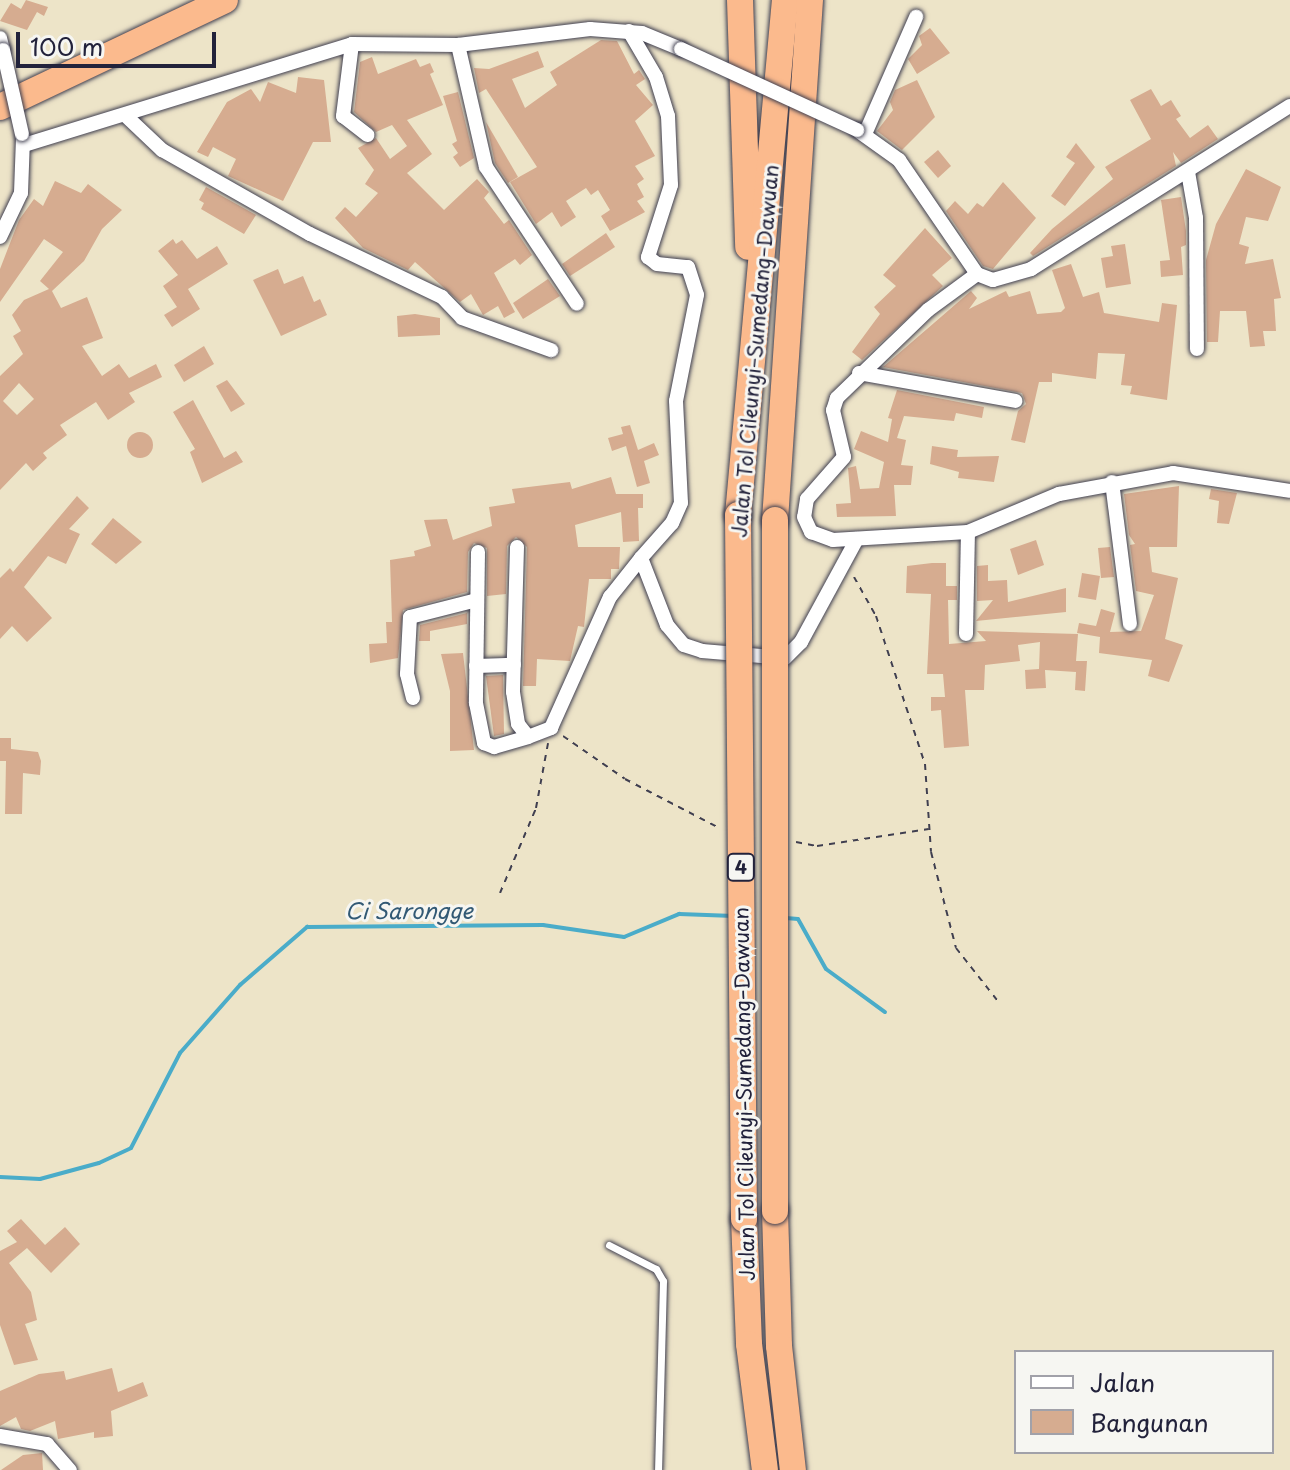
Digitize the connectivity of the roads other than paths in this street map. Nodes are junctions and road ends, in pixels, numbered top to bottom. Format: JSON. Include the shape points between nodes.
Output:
{"nodes":[{"id":1,"x":196,"y":0,"type":"edge"},
{"id":2,"x":225,"y":0,"type":"edge"},
{"id":3,"x":740,"y":0,"type":"edge"},
{"id":4,"x":785,"y":0,"type":"edge"},
{"id":5,"x":810,"y":0,"type":"edge"},
{"id":6,"x":825,"y":0,"type":"edge"},
{"id":7,"x":916,"y":17,"type":"dead end"},
{"id":8,"x":629,"y":31,"type":"junction"},
{"id":9,"x":2,"y":44,"type":"edge"},
{"id":10,"x":352,"y":44,"type":"junction"},
{"id":11,"x":458,"y":45,"type":"junction"},
{"id":12,"x":0,"y":93,"type":"edge"},
{"id":13,"x":1290,"y":106,"type":"edge"},
{"id":14,"x":0,"y":107,"type":"edge"},
{"id":15,"x":126,"y":116,"type":"junction"},
{"id":16,"x":861,"y":132,"type":"junction"},
{"id":17,"x":367,"y":135,"type":"dead end"},
{"id":18,"x":23,"y":140,"type":"junction"},
{"id":19,"x":796,"y":168,"type":"junction"},
{"id":20,"x":1188,"y":172,"type":"junction"},
{"id":21,"x":0,"y":237,"type":"edge"},
{"id":22,"x":977,"y":274,"type":"junction"},
{"id":23,"x":577,"y":304,"type":"dead end"},
{"id":24,"x":1197,"y":349,"type":"dead end"},
{"id":25,"x":551,"y":350,"type":"dead end"},
{"id":26,"x":751,"y":370,"type":"junction"},
{"id":27,"x":859,"y":373,"type":"junction"},
{"id":28,"x":1016,"y":401,"type":"dead end"},
{"id":29,"x":1112,"y":482,"type":"junction"},
{"id":30,"x":1290,"y":491,"type":"edge"},
{"id":31,"x":968,"y":532,"type":"junction"},
{"id":32,"x":857,"y":539,"type":"junction"},
{"id":33,"x":517,"y":547,"type":"dead end"},
{"id":34,"x":478,"y":552,"type":"dead end"},
{"id":35,"x":641,"y":558,"type":"junction"},
{"id":36,"x":477,"y":600,"type":"junction"},
{"id":37,"x":1130,"y":624,"type":"dead end"},
{"id":38,"x":966,"y":634,"type":"dead end"},
{"id":39,"x":514,"y":665,"type":"junction"},
{"id":40,"x":476,"y":666,"type":"junction"},
{"id":41,"x":413,"y":698,"type":"dead end"},
{"id":42,"x":528,"y":737,"type":"junction"},
{"id":43,"x":609,"y":1245,"type":"dead end"},
{"id":44,"x":0,"y":1436,"type":"edge"},
{"id":45,"x":70,"y":1470,"type":"edge"},
{"id":46,"x":658,"y":1470,"type":"edge"},
{"id":47,"x":765,"y":1470,"type":"edge"},
{"id":48,"x":793,"y":1470,"type":"edge"}],
"edges":[{"from":1,"to":12,"type":"highway"},
{"from":2,"to":14,"type":"highway"},
{"from":3,"to":26,"type":"highway"},
{"from":4,"to":26,"type":"highway","name":"Jalan Tol Cileunyi–Sumedang–Dawuan","number":"4"},
{"from":5,"to":19,"type":"highway","name":"Jalan Tol Cileunyi–Sumedang–Dawuan","number":"4"},
{"from":6,"to":19,"type":"highway"},
{"from":7,"to":16,"type":"street"},
{"from":8,"to":11,"type":"street","via":[[590,29]]},
{"from":8,"to":16,"type":"street","bridge":true,"via":[[681,49]]},
{"from":8,"to":35,"type":"street","via":[[656,77],[668,116],[671,185],[648,257],[657,264],[688,267],[697,295],[676,401],[681,503],[672,523]]},
{"from":9,"to":18,"type":"street","bridge":true},
{"from":10,"to":11,"type":"street"},
{"from":10,"to":15,"type":"street"},
{"from":10,"to":17,"type":"street","via":[[343,116]]},
{"from":11,"to":23,"type":"street","via":[[486,167]]},
{"from":13,"to":20,"type":"street"},
{"from":15,"to":18,"type":"street"},
{"from":15,"to":25,"type":"street","via":[[162,150],[196,171],[310,234],[442,297],[462,318]]},
{"from":16,"to":22,"type":"street","via":[[899,160]]},
{"from":18,"to":21,"type":"street","via":[[21,193]]},
{"from":19,"to":48,"type":"highway","name":"Jalan Tol Cileunyi–Sumedang–Dawuan","number":"4","bridge":true,"via":[[775,520],[775,1211],[779,1346]]},
{"from":20,"to":22,"type":"street","via":[[1031,269],[993,280]]},
{"from":20,"to":24,"type":"street","via":[[1196,218]]},
{"from":22,"to":27,"type":"street"},
{"from":26,"to":47,"type":"highway","name":"Jalan Tol Cileunyi–Sumedang–Dawuan","number":"4","bridge":true,"via":[[738,515],[744,1219],[749,1344]]},
{"from":27,"to":28,"type":"street"},
{"from":27,"to":32,"type":"street","via":[[833,410],[844,457],[807,499],[804,517],[811,532],[822,537]]},
{"from":29,"to":30,"type":"street","via":[[1173,473]]},
{"from":29,"to":31,"type":"street","via":[[1059,494]]},
{"from":29,"to":37,"type":"street"},
{"from":31,"to":32,"type":"street"},
{"from":31,"to":38,"type":"street"},
{"from":32,"to":35,"type":"street","via":[[801,642],[779,660],[714,654],[684,645],[667,625]]},
{"from":33,"to":39,"type":"street"},
{"from":34,"to":36,"type":"street"},
{"from":35,"to":42,"type":"street","via":[[610,597],[551,728]]},
{"from":36,"to":40,"type":"street"},
{"from":36,"to":41,"type":"street","via":[[410,617],[407,674]]},
{"from":39,"to":40,"type":"street"},
{"from":39,"to":42,"type":"street","via":[[518,724]]},
{"from":40,"to":42,"type":"street","via":[[484,743],[494,747]]},
{"from":43,"to":46,"type":"lane","via":[[656,1269],[663,1281]]},
{"from":44,"to":45,"type":"street","via":[[47,1444]]}]}
